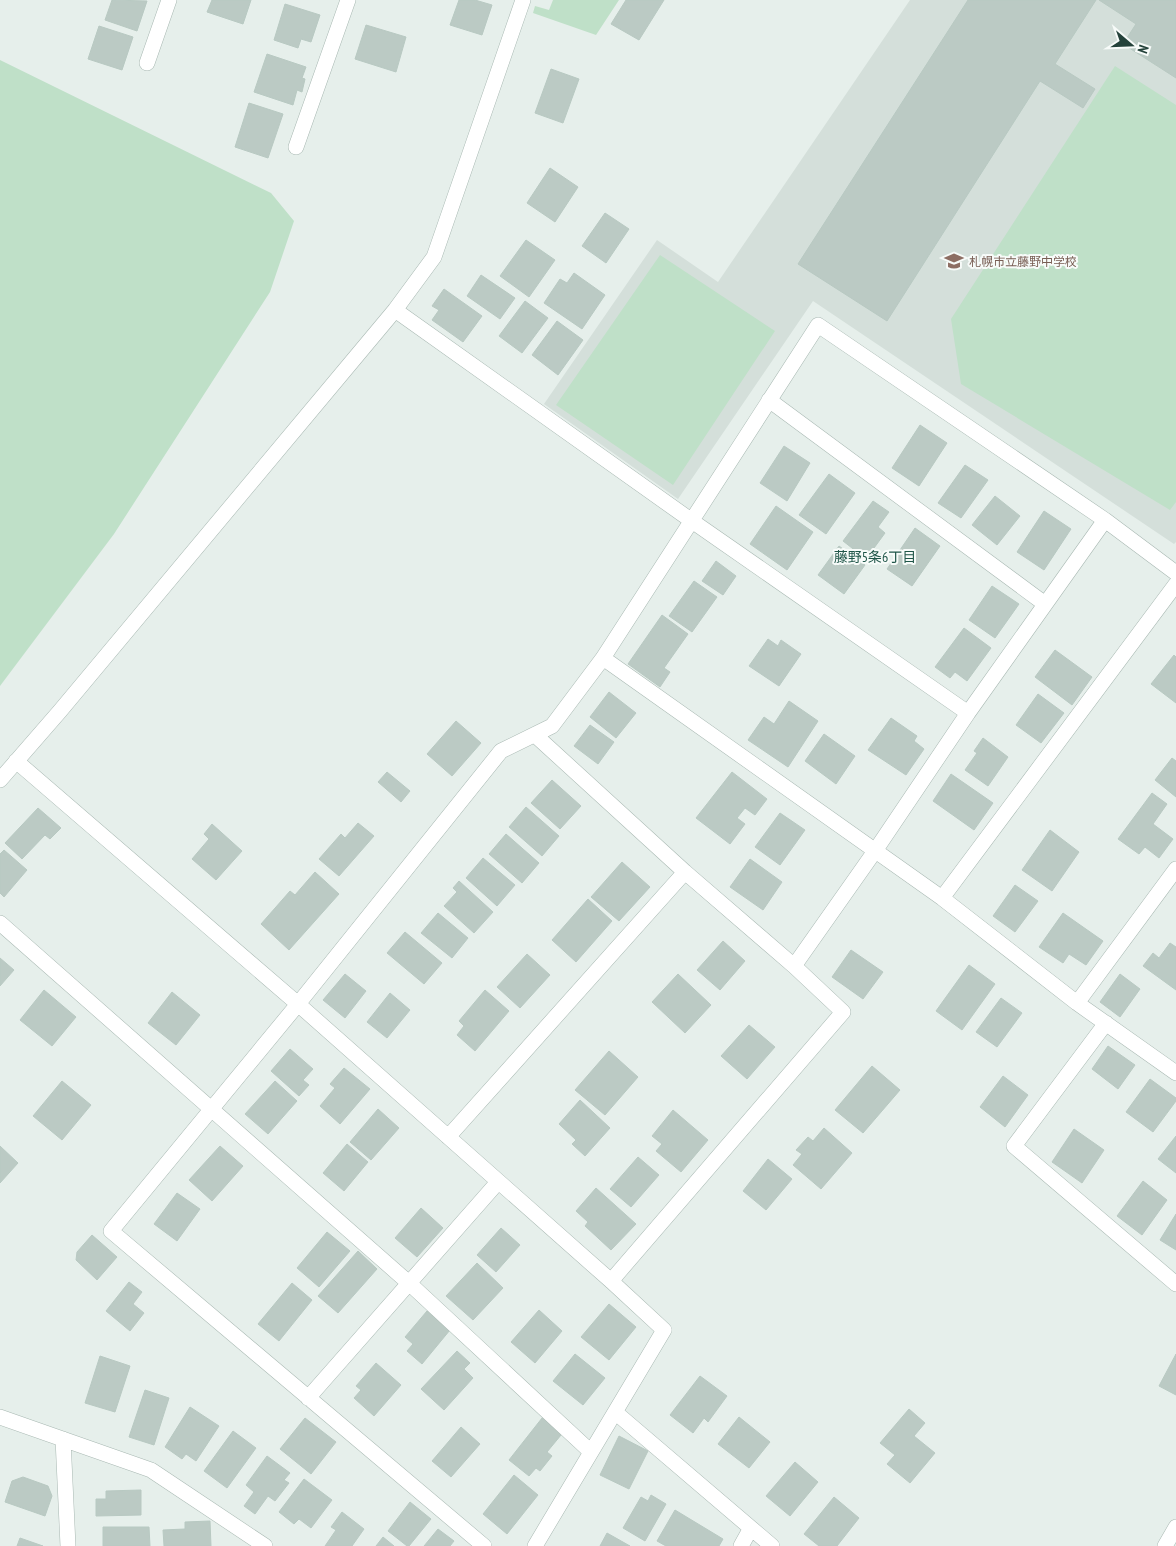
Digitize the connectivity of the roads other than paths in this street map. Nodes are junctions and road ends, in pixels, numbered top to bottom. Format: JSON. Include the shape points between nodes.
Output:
{"nodes":[{"id":1,"x":169,"y":0,"type":"edge"},
{"id":2,"x":348,"y":0,"type":"edge"},
{"id":3,"x":523,"y":0,"type":"edge"},
{"id":4,"x":146,"y":63,"type":"dead end"},
{"id":5,"x":296,"y":147,"type":"dead end"},
{"id":6,"x":395,"y":310,"type":"junction"},
{"id":7,"x":769,"y":400,"type":"junction"},
{"id":8,"x":1105,"y":520,"type":"junction"},
{"id":9,"x":692,"y":522,"type":"junction"},
{"id":10,"x":1176,"y":573,"type":"edge"},
{"id":11,"x":1176,"y":584,"type":"edge"},
{"id":12,"x":1045,"y":604,"type":"junction"},
{"id":13,"x":603,"y":658,"type":"junction"},
{"id":14,"x":968,"y":713,"type":"junction"},
{"id":15,"x":534,"y":735,"type":"junction"},
{"id":16,"x":16,"y":761,"type":"junction"},
{"id":17,"x":0,"y":780,"type":"edge"},
{"id":18,"x":875,"y":851,"type":"junction"},
{"id":19,"x":1176,"y":869,"type":"edge"},
{"id":20,"x":685,"y":872,"type":"junction"},
{"id":21,"x":942,"y":898,"type":"junction"},
{"id":22,"x":0,"y":923,"type":"edge"},
{"id":23,"x":794,"y":966,"type":"junction"},
{"id":24,"x":1076,"y":1003,"type":"junction"},
{"id":25,"x":298,"y":1004,"type":"junction"},
{"id":26,"x":1106,"y":1024,"type":"junction"},
{"id":27,"x":1176,"y":1073,"type":"edge"},
{"id":28,"x":211,"y":1110,"type":"junction"},
{"id":29,"x":448,"y":1137,"type":"junction"},
{"id":30,"x":498,"y":1182,"type":"junction"},
{"id":31,"x":611,"y":1281,"type":"junction"},
{"id":32,"x":410,"y":1284,"type":"junction"},
{"id":33,"x":1176,"y":1284,"type":"edge"},
{"id":34,"x":308,"y":1398,"type":"junction"},
{"id":35,"x":615,"y":1412,"type":"junction"},
{"id":36,"x":0,"y":1417,"type":"edge"},
{"id":37,"x":63,"y":1439,"type":"junction"},
{"id":38,"x":591,"y":1452,"type":"junction"},
{"id":39,"x":1176,"y":1527,"type":"edge"},
{"id":40,"x":751,"y":1528,"type":"junction"},
{"id":41,"x":248,"y":1541,"type":"edge"},
{"id":42,"x":68,"y":1546,"type":"edge"},
{"id":43,"x":265,"y":1546,"type":"edge"},
{"id":44,"x":484,"y":1546,"type":"edge"},
{"id":45,"x":534,"y":1546,"type":"edge"},
{"id":46,"x":741,"y":1546,"type":"edge"},
{"id":47,"x":772,"y":1546,"type":"edge"},
{"id":48,"x":1165,"y":1546,"type":"edge"}],
"edges":[{"from":1,"to":4,"type":"street"},
{"from":2,"to":5,"type":"street"},
{"from":3,"to":6,"type":"street","via":[[434,257]]},
{"from":6,"to":9,"type":"street"},
{"from":6,"to":16,"type":"street"},
{"from":7,"to":8,"type":"street","via":[[818,324]]},
{"from":7,"to":9,"type":"street"},
{"from":7,"to":12,"type":"street"},
{"from":8,"to":10,"type":"street"},
{"from":8,"to":12,"type":"street"},
{"from":9,"to":13,"type":"street"},
{"from":9,"to":14,"type":"street"},
{"from":11,"to":21,"type":"street"},
{"from":12,"to":14,"type":"street"},
{"from":13,"to":15,"type":"street","via":[[552,726]]},
{"from":13,"to":18,"type":"street"},
{"from":14,"to":18,"type":"street"},
{"from":15,"to":20,"type":"street"},
{"from":15,"to":25,"type":"street","via":[[501,751]]},
{"from":16,"to":17,"type":"street"},
{"from":16,"to":25,"type":"street"},
{"from":18,"to":21,"type":"street"},
{"from":18,"to":23,"type":"street"},
{"from":19,"to":24,"type":"street"},
{"from":20,"to":23,"type":"street"},
{"from":20,"to":29,"type":"street"},
{"from":21,"to":24,"type":"street"},
{"from":22,"to":28,"type":"street"},
{"from":23,"to":31,"type":"street","via":[[843,1012]]},
{"from":24,"to":26,"type":"street"},
{"from":25,"to":28,"type":"street"},
{"from":25,"to":29,"type":"street"},
{"from":26,"to":27,"type":"street"},
{"from":26,"to":33,"type":"street","via":[[1014,1146]]},
{"from":28,"to":32,"type":"street"},
{"from":28,"to":34,"type":"street","via":[[111,1232]]},
{"from":29,"to":30,"type":"street"},
{"from":30,"to":31,"type":"street"},
{"from":30,"to":32,"type":"street"},
{"from":31,"to":35,"type":"street","via":[[664,1330]]},
{"from":32,"to":34,"type":"street"},
{"from":32,"to":38,"type":"street"},
{"from":34,"to":44,"type":"street"},
{"from":35,"to":38,"type":"street"},
{"from":35,"to":40,"type":"street"},
{"from":36,"to":37,"type":"street"},
{"from":37,"to":41,"type":"street","via":[[151,1470]]},
{"from":37,"to":42,"type":"street"},
{"from":38,"to":45,"type":"street"},
{"from":39,"to":48,"type":"street"},
{"from":40,"to":46,"type":"street"},
{"from":40,"to":47,"type":"street"},
{"from":41,"to":43,"type":"street"}]}
